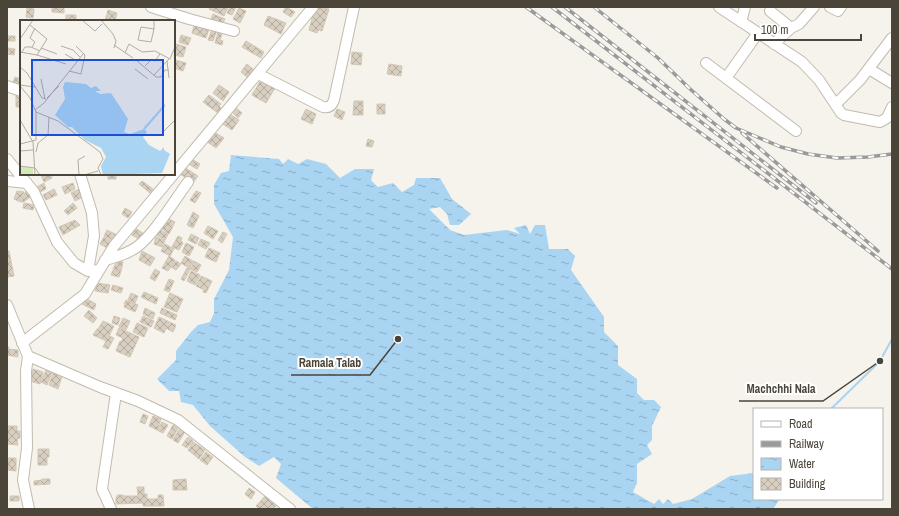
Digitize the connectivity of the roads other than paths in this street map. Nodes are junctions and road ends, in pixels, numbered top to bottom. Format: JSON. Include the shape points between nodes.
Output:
{"nodes":[{"id":1,"x":151,"y":7,"type":"edge"},
{"id":2,"x":354,"y":7,"type":"edge"},
{"id":3,"x":719,"y":7,"type":"edge"},
{"id":4,"x":745,"y":7,"type":"edge"},
{"id":5,"x":814,"y":7,"type":"edge"},
{"id":6,"x":830,"y":7,"type":"edge"},
{"id":7,"x":841,"y":7,"type":"edge"},
{"id":8,"x":309,"y":8,"type":"edge"},
{"id":9,"x":770,"y":11,"type":"dead end"},
{"id":10,"x":741,"y":22,"type":"junction"},
{"id":11,"x":791,"y":28,"type":"junction"},
{"id":12,"x":234,"y":31,"type":"dead end"},
{"id":13,"x":758,"y":33,"type":"junction"},
{"id":14,"x":892,"y":38,"type":"edge"},
{"id":15,"x":774,"y":44,"type":"junction"},
{"id":16,"x":706,"y":63,"type":"dead end"},
{"id":17,"x":868,"y":69,"type":"junction"},
{"id":18,"x":258,"y":74,"type":"junction"},
{"id":19,"x":726,"y":78,"type":"junction"},
{"id":20,"x":892,"y":83,"type":"edge"},
{"id":21,"x":7,"y":86,"type":"edge"},
{"id":22,"x":20,"y":91,"type":"edge"},
{"id":23,"x":836,"y":104,"type":"junction"},
{"id":24,"x":892,"y":108,"type":"edge"},
{"id":25,"x":796,"y":131,"type":"dead end"},
{"id":26,"x":7,"y":159,"type":"edge"},
{"id":27,"x":175,"y":173,"type":"edge"},
{"id":28,"x":80,"y":175,"type":"edge"},
{"id":29,"x":173,"y":175,"type":"edge"},
{"id":30,"x":7,"y":181,"type":"edge"},
{"id":31,"x":188,"y":182,"type":"dead end"},
{"id":32,"x":27,"y":184,"type":"junction"},
{"id":33,"x":106,"y":260,"type":"junction"},
{"id":34,"x":94,"y":271,"type":"junction"},
{"id":35,"x":7,"y":305,"type":"edge"},
{"id":36,"x":22,"y":343,"type":"junction"},
{"id":37,"x":28,"y":356,"type":"junction"},
{"id":38,"x":116,"y":393,"type":"junction"},
{"id":39,"x":29,"y":509,"type":"edge"},
{"id":40,"x":111,"y":509,"type":"edge"},
{"id":41,"x":290,"y":509,"type":"edge"}],
"edges":[{"from":1,"to":12,"type":"street"},
{"from":2,"to":18,"type":"street","via":[[334,100],[330,107],[323,107]]},
{"from":3,"to":10,"type":"street"},
{"from":4,"to":10,"type":"street"},
{"from":5,"to":11,"type":"street"},
{"from":6,"to":7,"type":"street","via":[[838,11]]},
{"from":8,"to":18,"type":"street"},
{"from":9,"to":11,"type":"street"},
{"from":10,"to":13,"type":"street"},
{"from":11,"to":15,"type":"street"},
{"from":13,"to":15,"type":"street"},
{"from":13,"to":19,"type":"street"},
{"from":14,"to":17,"type":"street"},
{"from":15,"to":23,"type":"street","via":[[802,62]]},
{"from":16,"to":19,"type":"street"},
{"from":17,"to":20,"type":"street"},
{"from":17,"to":23,"type":"street"},
{"from":18,"to":27,"type":"street"},
{"from":19,"to":25,"type":"street"},
{"from":21,"to":22,"type":"street"},
{"from":23,"to":24,"type":"street","via":[[841,113],[849,117],[880,122],[887,118]]},
{"from":26,"to":32,"type":"street"},
{"from":28,"to":34,"type":"street","via":[[92,213]]},
{"from":29,"to":33,"type":"street","via":[[114,246]]},
{"from":30,"to":32,"type":"street"},
{"from":31,"to":33,"type":"street","via":[[151,233],[137,247]]},
{"from":32,"to":34,"type":"street","via":[[34,192],[57,242],[74,263]]},
{"from":33,"to":34,"type":"street"},
{"from":34,"to":36,"type":"street","via":[[85,294]]},
{"from":35,"to":36,"type":"street"},
{"from":36,"to":37,"type":"street"},
{"from":37,"to":38,"type":"street"},
{"from":37,"to":39,"type":"street","via":[[27,448],[22,480]]},
{"from":38,"to":40,"type":"street","via":[[102,489]]},
{"from":38,"to":41,"type":"street","via":[[178,420]]}]}
